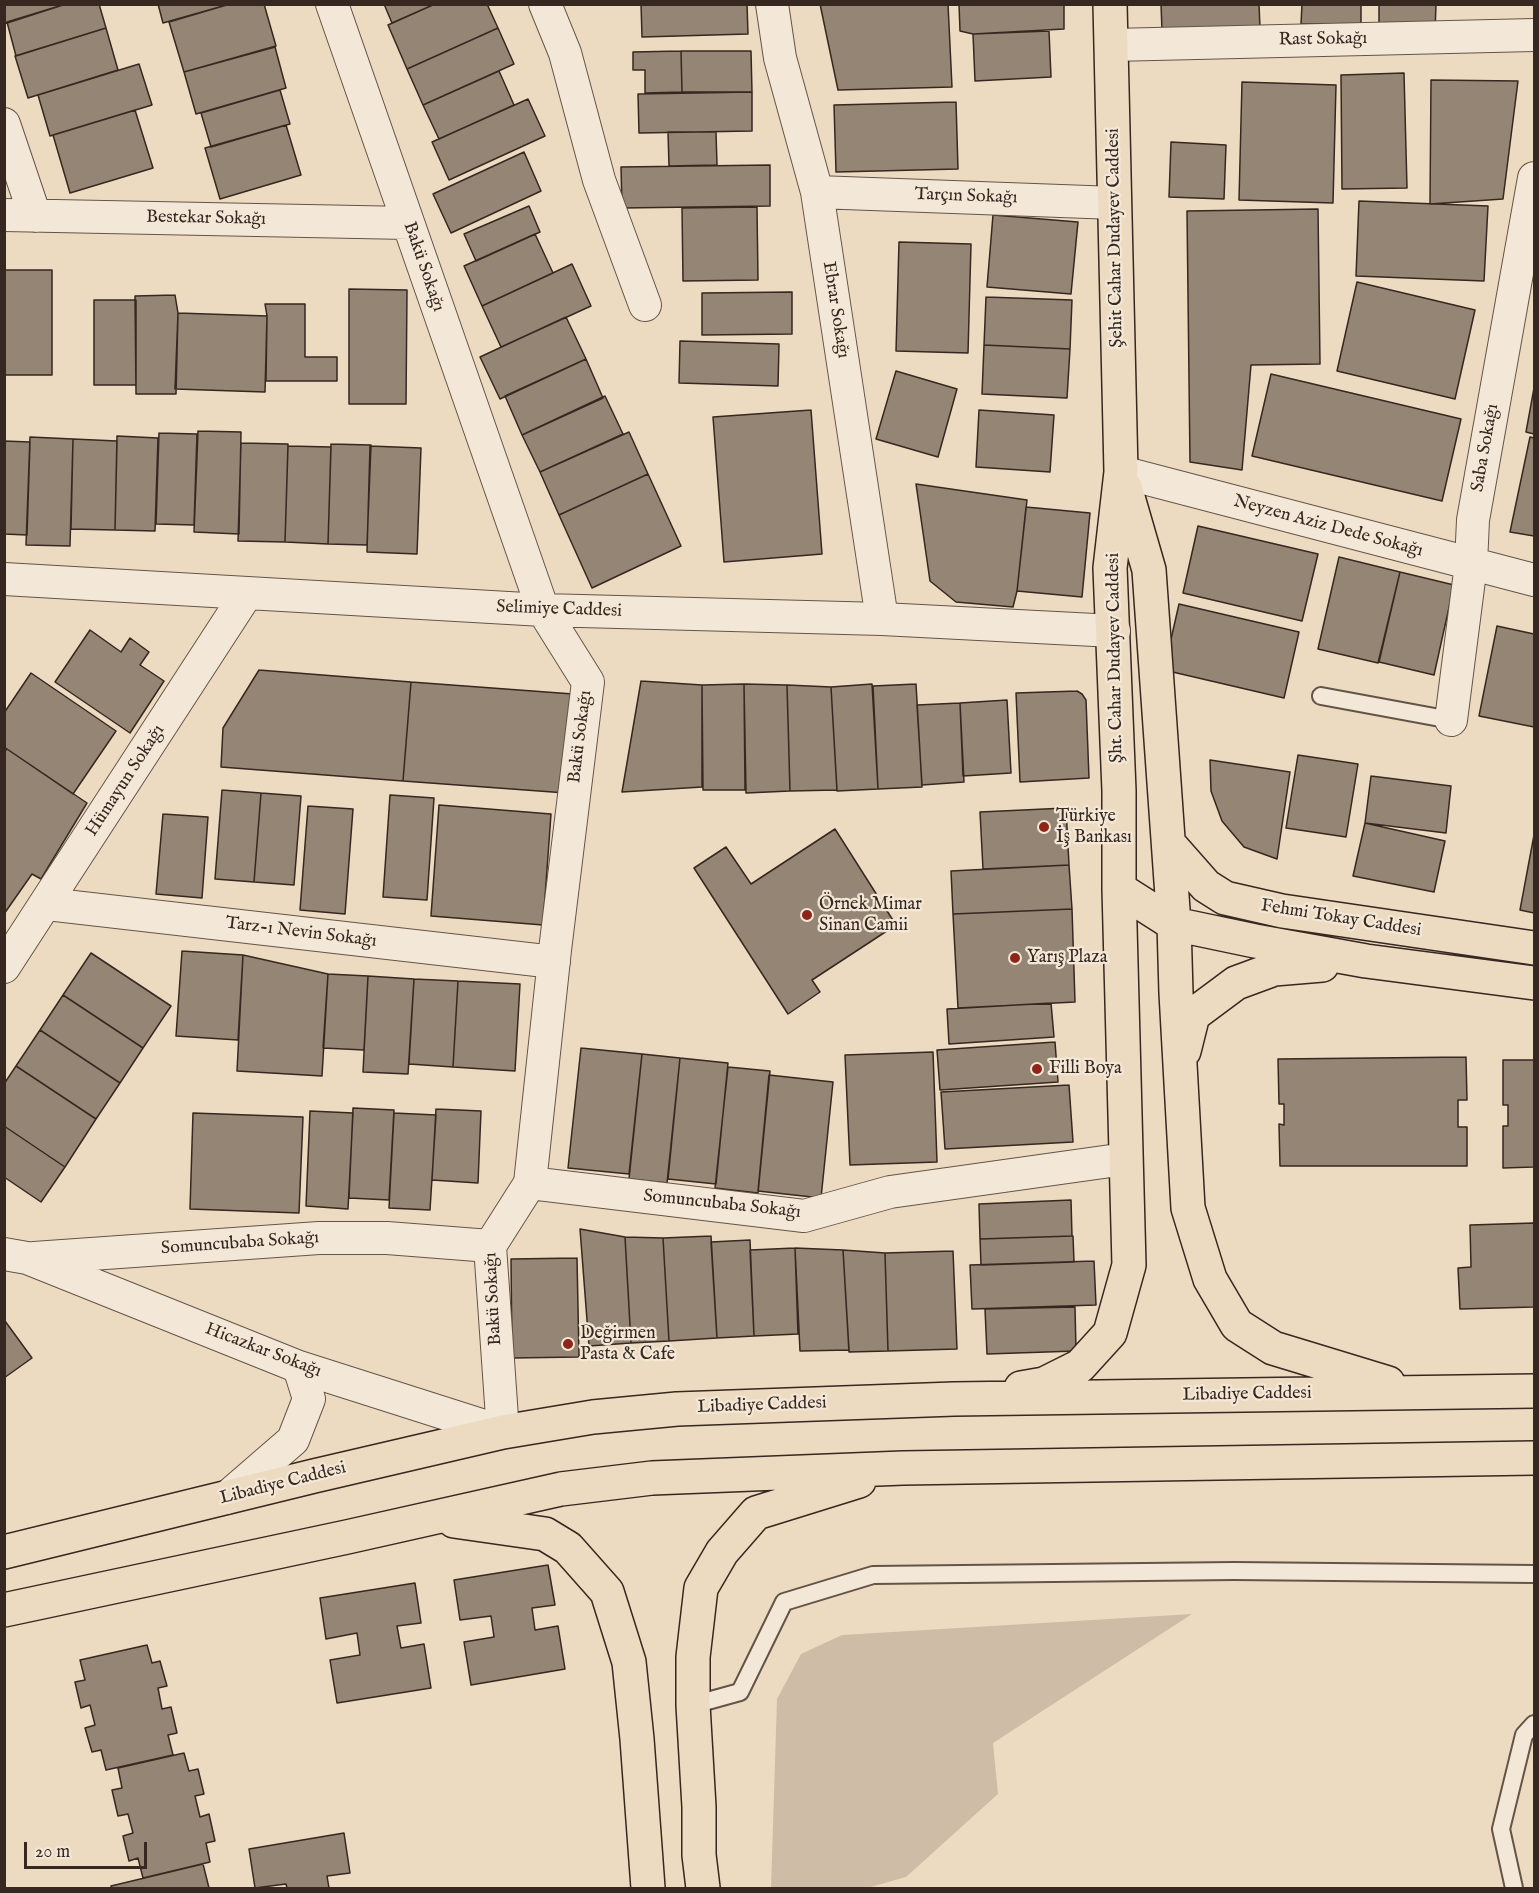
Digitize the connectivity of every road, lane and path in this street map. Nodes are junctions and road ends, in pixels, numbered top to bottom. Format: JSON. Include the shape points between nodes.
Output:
{"nodes":[{"id":1,"x":332,"y":4,"type":"edge"},
{"id":2,"x":545,"y":4,"type":"edge"},
{"id":3,"x":772,"y":4,"type":"edge"},
{"id":4,"x":1110,"y":4,"type":"edge"},
{"id":5,"x":1534,"y":35,"type":"edge"},
{"id":6,"x":1113,"y":45,"type":"junction"},
{"id":7,"x":4,"y":124,"type":"edge"},
{"id":8,"x":1534,"y":178,"type":"edge"},
{"id":9,"x":817,"y":192,"type":"junction"},
{"id":10,"x":1115,"y":203,"type":"junction"},
{"id":11,"x":20,"y":216,"type":"edge"},
{"id":12,"x":408,"y":223,"type":"junction"},
{"id":13,"x":645,"y":305,"type":"dead end"},
{"id":14,"x":1121,"y":472,"type":"junction"},
{"id":15,"x":1471,"y":564,"type":"junction"},
{"id":16,"x":4,"y":579,"type":"edge"},
{"id":17,"x":1534,"y":580,"type":"edge"},
{"id":18,"x":247,"y":593,"type":"junction"},
{"id":19,"x":543,"y":610,"type":"junction"},
{"id":20,"x":882,"y":619,"type":"junction"},
{"id":21,"x":1114,"y":632,"type":"junction"},
{"id":22,"x":1321,"y":696,"type":"dead end"},
{"id":23,"x":1451,"y":720,"type":"joint"},
{"id":24,"x":1169,"y":844,"type":"junction"},
{"id":25,"x":1119,"y":889,"type":"junction"},
{"id":26,"x":47,"y":904,"type":"junction"},
{"id":27,"x":1174,"y":924,"type":"junction"},
{"id":28,"x":1534,"y":948,"type":"edge"},
{"id":29,"x":1366,"y":961,"type":"junction"},
{"id":30,"x":554,"y":962,"type":"junction"},
{"id":31,"x":4,"y":967,"type":"edge"},
{"id":32,"x":1534,"y":983,"type":"edge"},
{"id":33,"x":1180,"y":1070,"type":"junction"},
{"id":34,"x":1125,"y":1159,"type":"junction"},
{"id":35,"x":530,"y":1183,"type":"junction"},
{"id":36,"x":490,"y":1246,"type":"junction"},
{"id":37,"x":12,"y":1251,"type":"edge"},
{"id":38,"x":299,"y":1367,"type":"junction"},
{"id":39,"x":1534,"y":1391,"type":"edge"},
{"id":40,"x":1418,"y":1392,"type":"junction"},
{"id":41,"x":954,"y":1399,"type":"junction"},
{"id":42,"x":503,"y":1432,"type":"junction"},
{"id":43,"x":1534,"y":1458,"type":"edge"},
{"id":44,"x":1461,"y":1460,"type":"junction"},
{"id":45,"x":1534,"y":1464,"type":"edge"},
{"id":46,"x":903,"y":1468,"type":"junction"},
{"id":47,"x":226,"y":1498,"type":"junction"},
{"id":48,"x":435,"y":1518,"type":"junction"},
{"id":49,"x":4,"y":1552,"type":"edge"},
{"id":50,"x":1534,"y":1574,"type":"edge"},
{"id":51,"x":4,"y":1610,"type":"edge"},
{"id":52,"x":693,"y":1705,"type":"junction"},
{"id":53,"x":1534,"y":1724,"type":"edge"},
{"id":54,"x":648,"y":1888,"type":"edge"},
{"id":55,"x":703,"y":1888,"type":"edge"},
{"id":56,"x":1514,"y":1888,"type":"edge"}],
"edges":[{"from":1,"to":12,"type":"street","name":"Bakü Sokağı"},
{"from":2,"to":13,"type":"street","via":[[565,53],[599,180]]},
{"from":3,"to":9,"type":"street","name":"Ebrar Sokağı","via":[[780,58]]},
{"from":4,"to":6,"type":"main road","name":"Şehit Cahar Dudayev Caddesi"},
{"from":5,"to":6,"type":"street","name":"Rast Sokağı"},
{"from":6,"to":10,"type":"main road","name":"Şehit Cahar Dudayev Caddesi"},
{"from":7,"to":11,"type":"street"},
{"from":8,"to":15,"type":"street","name":"Saba Sokağı","via":[[1473,520]]},
{"from":9,"to":10,"type":"street","name":"Tarçın Sokağı"},
{"from":9,"to":20,"type":"street","name":"Ebrar Sokağı"},
{"from":10,"to":14,"type":"main road","name":"Şehit Cahar Dudayev Caddesi"},
{"from":11,"to":12,"type":"street","name":"Bestekar Sokağı"},
{"from":12,"to":19,"type":"street","name":"Bakü Sokağı"},
{"from":14,"to":15,"type":"street","name":"Neyzen Aziz Dede Sokağı"},
{"from":14,"to":21,"type":"main road","name":"Şht. Cahar Dudayev Caddesi","via":[[1110,568]]},
{"from":14,"to":24,"type":"main road","name":"Şht. Cahar Dudayev Caddesi","via":[[1149,570]]},
{"from":15,"to":17,"type":"street","name":"Neyzen Aziz Dede Sokağı"},
{"from":15,"to":23,"type":"street","name":"Saba Sokağı"},
{"from":16,"to":18,"type":"street","name":"Selimiye Caddesi"},
{"from":18,"to":19,"type":"street","name":"Selimiye Caddesi"},
{"from":18,"to":26,"type":"street","name":"Hümayun Sokağı"},
{"from":19,"to":20,"type":"street","name":"Selimiye Caddesi"},
{"from":19,"to":30,"type":"street","name":"Bakü Sokağı","via":[[588,682]]},
{"from":20,"to":21,"type":"street","name":"Selimiye Caddesi"},
{"from":21,"to":25,"type":"main road","name":"Şht. Cahar Dudayev Caddesi"},
{"from":22,"to":23,"type":"lane"},
{"from":24,"to":27,"type":"main road","name":"Şht. Cahar Dudayev Caddesi"},
{"from":24,"to":28,"type":"main road","name":"Fehmi Tokay Caddesi","via":[[1206,886],[1225,898],[1304,915]]},
{"from":25,"to":27,"type":"main road"},
{"from":25,"to":34,"type":"main road","name":"Şht. Cahar Dudayev Caddesi"},
{"from":26,"to":30,"type":"street","name":"Tarz-ı Nevin Sokağı"},
{"from":26,"to":31,"type":"street","name":"Hümayun Sokağı"},
{"from":27,"to":29,"type":"main road"},
{"from":27,"to":33,"type":"main road","name":"Şht. Cahar Dudayev Caddesi"},
{"from":29,"to":32,"type":"main road","name":"Fehmi Tokay Caddesi"},
{"from":29,"to":33,"type":"main road","via":[[1274,969],[1236,983],[1193,1015]]},
{"from":30,"to":35,"type":"street","name":"Bakü Sokağı"},
{"from":33,"to":40,"type":"main road","name":"Şht. Cahar Dudayev Caddesi","via":[[1188,1208],[1210,1279],[1238,1325],[1273,1348]]},
{"from":34,"to":35,"type":"street","name":"Somuncubaba Sokağı","via":[[890,1192],[804,1216]]},
{"from":34,"to":41,"type":"main road","name":"Şht. Cahar Dudayev Caddesi","via":[[1129,1264],[1110,1334],[1080,1366],[1044,1384]]},
{"from":35,"to":36,"type":"street","name":"Bakü Sokağı"},
{"from":36,"to":37,"type":"street","name":"Somuncubaba Sokağı","via":[[387,1238],[319,1238]]},
{"from":36,"to":42,"type":"street","name":"Bakü Sokağı"},
{"from":37,"to":38,"type":"street","name":"Hicazkar Sokağı"},
{"from":38,"to":42,"type":"street","name":"Hicazkar Sokağı"},
{"from":38,"to":47,"type":"street","via":[[309,1400],[293,1440]]},
{"from":39,"to":40,"type":"main road","name":"Libadiye Caddesi"},
{"from":40,"to":41,"type":"main road","name":"Libadiye Caddesi"},
{"from":41,"to":42,"type":"main road","name":"Libadiye Caddesi","via":[[677,1409],[593,1416]]},
{"from":42,"to":47,"type":"main road","name":"Libadiye Caddesi"},
{"from":43,"to":44,"type":"main road"},
{"from":44,"to":45,"type":"main road"},
{"from":44,"to":46,"type":"main road"},
{"from":46,"to":48,"type":"main road","via":[[652,1478],[561,1489]]},
{"from":46,"to":52,"type":"main road","via":[[756,1513],[749,1520],[722,1552],[701,1588],[693,1657]]},
{"from":47,"to":49,"type":"main road","name":"Libadiye Caddesi"},
{"from":48,"to":51,"type":"main road"},
{"from":48,"to":54,"type":"main road","via":[[545,1534],[568,1548],[607,1592],[628,1662]]},
{"from":50,"to":52,"type":"lane","via":[[1234,1571],[873,1575],[784,1602],[740,1692]]},
{"from":52,"to":55,"type":"main road"},
{"from":53,"to":56,"type":"lane","via":[[1524,1735],[1501,1828]]}]}
